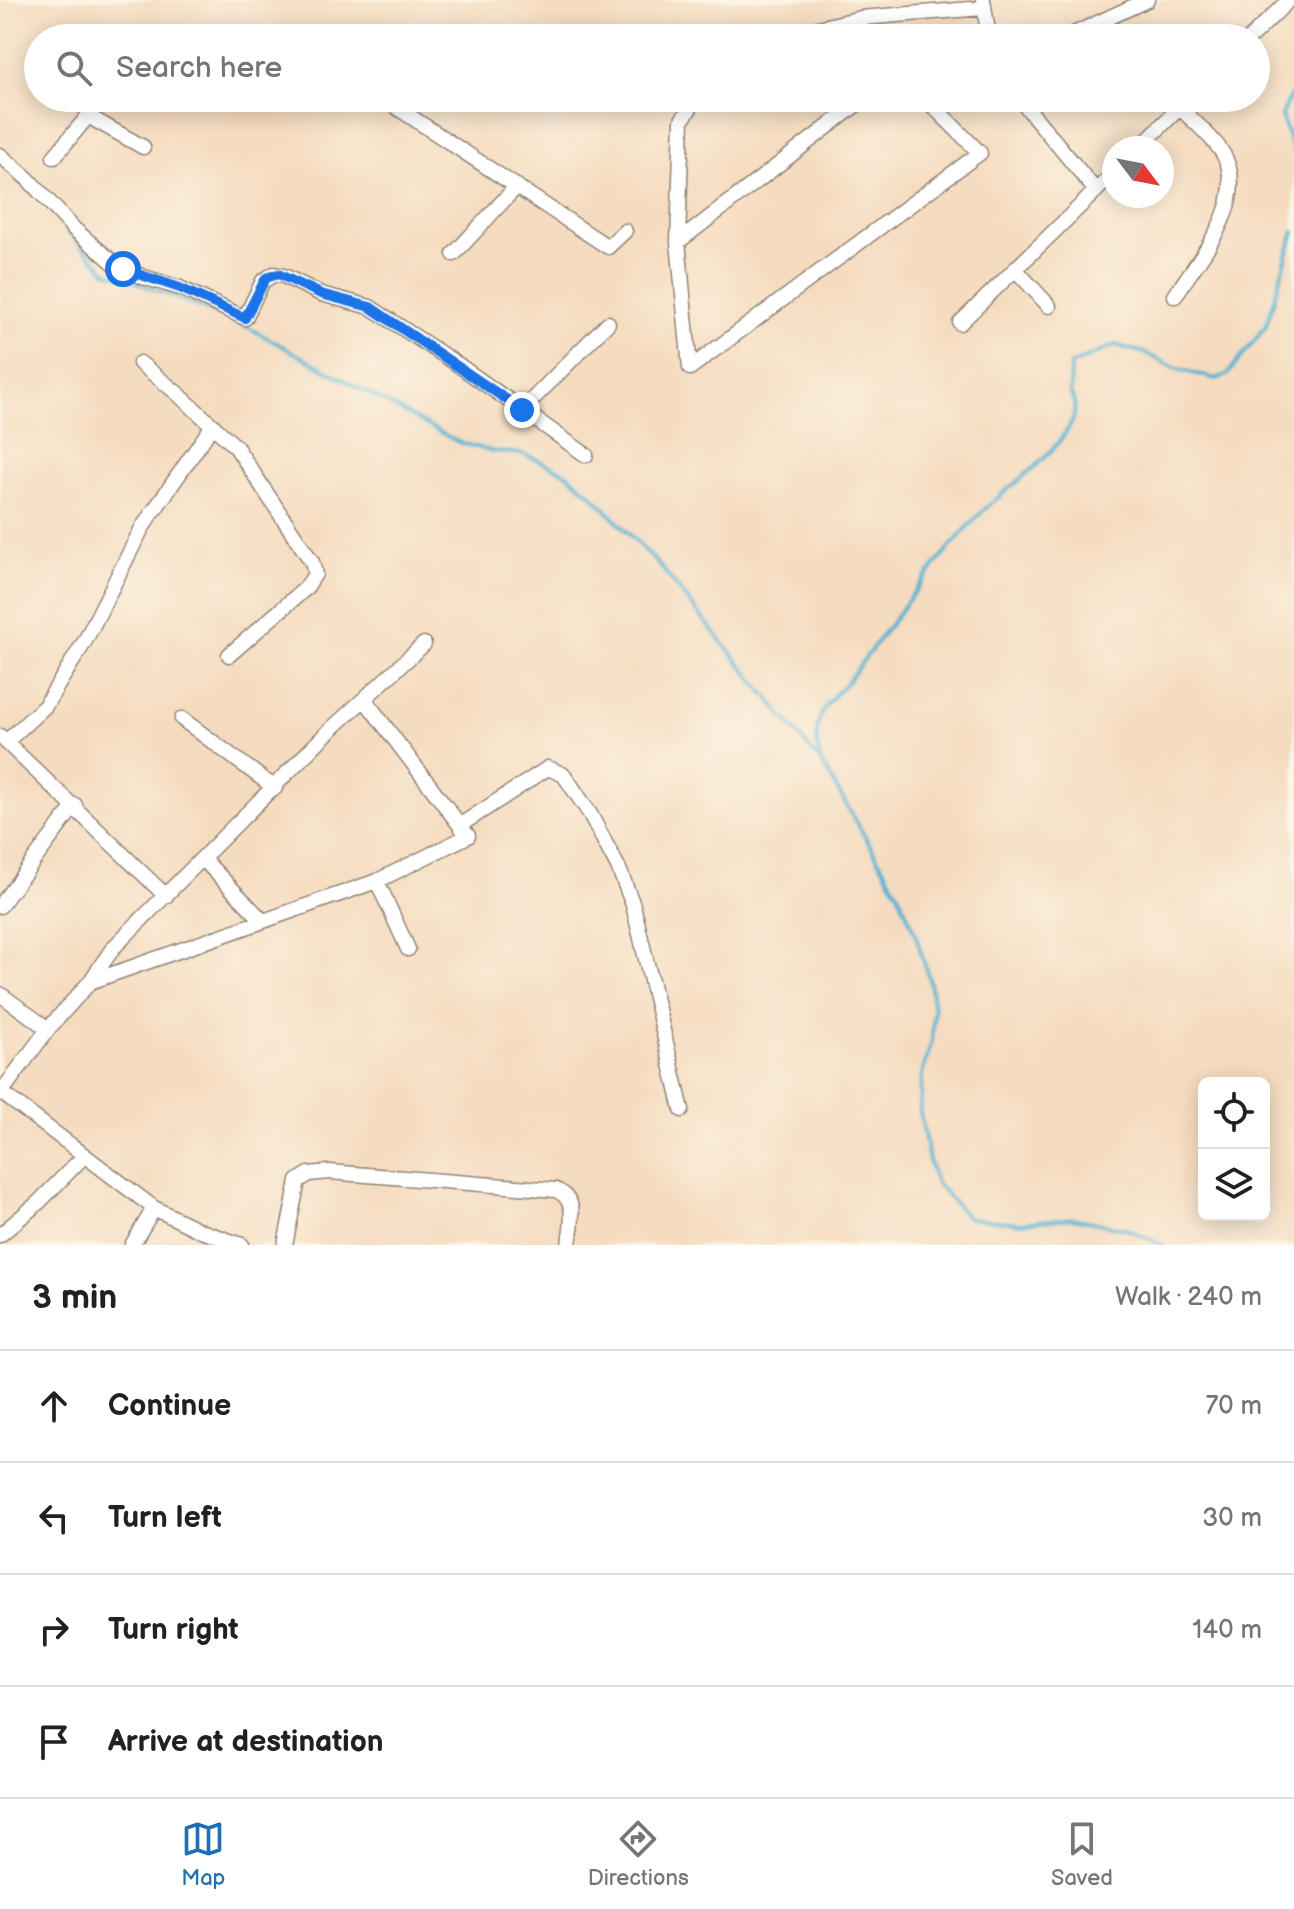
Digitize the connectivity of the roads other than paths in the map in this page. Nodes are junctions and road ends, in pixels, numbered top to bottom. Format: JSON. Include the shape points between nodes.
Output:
{"nodes":[{"id":1,"x":1147,"y":0,"type":"edge"},
{"id":2,"x":1289,"y":0,"type":"edge"},
{"id":3,"x":983,"y":4,"type":"edge"},
{"id":4,"x":836,"y":24,"type":"edge"},
{"id":5,"x":987,"y":24,"type":"edge"},
{"id":6,"x":1095,"y":24,"type":"edge"},
{"id":7,"x":1264,"y":24,"type":"edge"},
{"id":8,"x":404,"y":112,"type":"edge"},
{"id":9,"x":687,"y":112,"type":"edge"},
{"id":10,"x":847,"y":112,"type":"edge"},
{"id":11,"x":939,"y":112,"type":"edge"},
{"id":12,"x":1031,"y":112,"type":"edge"},
{"id":13,"x":1175,"y":112,"type":"edge"},
{"id":14,"x":1191,"y":112,"type":"edge"},
{"id":15,"x":1151,"y":136,"type":"edge"},
{"id":16,"x":143,"y":147,"type":"dead end"},
{"id":17,"x":0,"y":155,"type":"edge"},
{"id":18,"x":54,"y":157,"type":"dead end"},
{"id":19,"x":1102,"y":185,"type":"edge"},
{"id":20,"x":517,"y":186,"type":"junction"},
{"id":21,"x":1096,"y":191,"type":"junction"},
{"id":22,"x":625,"y":231,"type":"dead end"},
{"id":23,"x":678,"y":242,"type":"junction"},
{"id":24,"x":454,"y":254,"type":"dead end"},
{"id":25,"x":1016,"y":270,"type":"junction"},
{"id":26,"x":1175,"y":296,"type":"dead end"},
{"id":27,"x":1049,"y":306,"type":"dead end"},
{"id":28,"x":608,"y":323,"type":"dead end"},
{"id":29,"x":960,"y":323,"type":"dead end"},
{"id":30,"x":140,"y":363,"type":"dead end"},
{"id":31,"x":522,"y":410,"type":"junction"},
{"id":32,"x":213,"y":425,"type":"junction"},
{"id":33,"x":586,"y":455,"type":"dead end"},
{"id":34,"x":424,"y":644,"type":"dead end"},
{"id":35,"x":229,"y":655,"type":"dead end"},
{"id":36,"x":365,"y":700,"type":"junction"},
{"id":37,"x":182,"y":719,"type":"dead end"},
{"id":38,"x":3,"y":739,"type":"edge"},
{"id":39,"x":275,"y":788,"type":"junction"},
{"id":40,"x":75,"y":805,"type":"junction"},
{"id":41,"x":462,"y":824,"type":"junction"},
{"id":42,"x":203,"y":859,"type":"junction"},
{"id":43,"x":377,"y":881,"type":"junction"},
{"id":44,"x":166,"y":896,"type":"junction"},
{"id":45,"x":0,"y":906,"type":"edge"},
{"id":46,"x":263,"y":921,"type":"junction"},
{"id":47,"x":408,"y":949,"type":"dead end"},
{"id":48,"x":90,"y":982,"type":"junction"},
{"id":49,"x":0,"y":994,"type":"edge"},
{"id":50,"x":48,"y":1029,"type":"junction"},
{"id":51,"x":1,"y":1094,"type":"edge"},
{"id":52,"x":682,"y":1110,"type":"dead end"},
{"id":53,"x":84,"y":1156,"type":"junction"},
{"id":54,"x":154,"y":1208,"type":"junction"},
{"id":55,"x":0,"y":1235,"type":"edge"},
{"id":56,"x":132,"y":1245,"type":"edge"},
{"id":57,"x":242,"y":1245,"type":"edge"},
{"id":58,"x":285,"y":1245,"type":"edge"},
{"id":59,"x":569,"y":1245,"type":"edge"}],
"edges":[{"from":1,"to":6,"type":"street"},
{"from":2,"to":7,"type":"street"},
{"from":3,"to":4,"type":"street"},
{"from":3,"to":5,"type":"street"},
{"from":8,"to":20,"type":"street"},
{"from":9,"to":23,"type":"street","via":[[682,120]]},
{"from":10,"to":23,"type":"street"},
{"from":11,"to":23,"type":"street","via":[[980,153],[690,368]]},
{"from":12,"to":21,"type":"street"},
{"from":13,"to":15,"type":"street"},
{"from":14,"to":26,"type":"street","via":[[1222,151],[1231,185],[1221,221]]},
{"from":16,"to":18,"type":"street","via":[[88,116]]},
{"from":17,"to":31,"type":"street","via":[[123,269],[245,318],[266,278],[278,274],[321,294],[370,307]]},
{"from":19,"to":21,"type":"street"},
{"from":20,"to":22,"type":"street","via":[[608,247]]},
{"from":20,"to":24,"type":"street"},
{"from":21,"to":25,"type":"street"},
{"from":25,"to":27,"type":"street"},
{"from":25,"to":29,"type":"street"},
{"from":28,"to":31,"type":"street"},
{"from":30,"to":32,"type":"street"},
{"from":31,"to":33,"type":"street"},
{"from":32,"to":35,"type":"street","via":[[241,453],[315,574],[306,588]]},
{"from":32,"to":38,"type":"street","via":[[142,528],[85,641],[45,706]]},
{"from":34,"to":36,"type":"street"},
{"from":36,"to":39,"type":"street"},
{"from":36,"to":41,"type":"street"},
{"from":37,"to":39,"type":"street"},
{"from":38,"to":40,"type":"street"},
{"from":39,"to":42,"type":"street"},
{"from":40,"to":44,"type":"street"},
{"from":40,"to":45,"type":"street"},
{"from":41,"to":43,"type":"street","via":[[468,836]]},
{"from":41,"to":52,"type":"street","via":[[548,768],[564,775],[590,814],[633,905]]},
{"from":42,"to":44,"type":"street"},
{"from":42,"to":46,"type":"street"},
{"from":43,"to":46,"type":"street"},
{"from":43,"to":47,"type":"street"},
{"from":44,"to":48,"type":"street","via":[[113,948]]},
{"from":46,"to":48,"type":"street"},
{"from":48,"to":50,"type":"street"},
{"from":49,"to":50,"type":"street"},
{"from":50,"to":51,"type":"street"},
{"from":51,"to":53,"type":"street"},
{"from":53,"to":54,"type":"street"},
{"from":53,"to":55,"type":"street"},
{"from":54,"to":56,"type":"street"},
{"from":54,"to":57,"type":"street"},
{"from":58,"to":59,"type":"street","via":[[296,1186],[303,1177],[322,1172],[556,1190],[572,1205]]}]}
